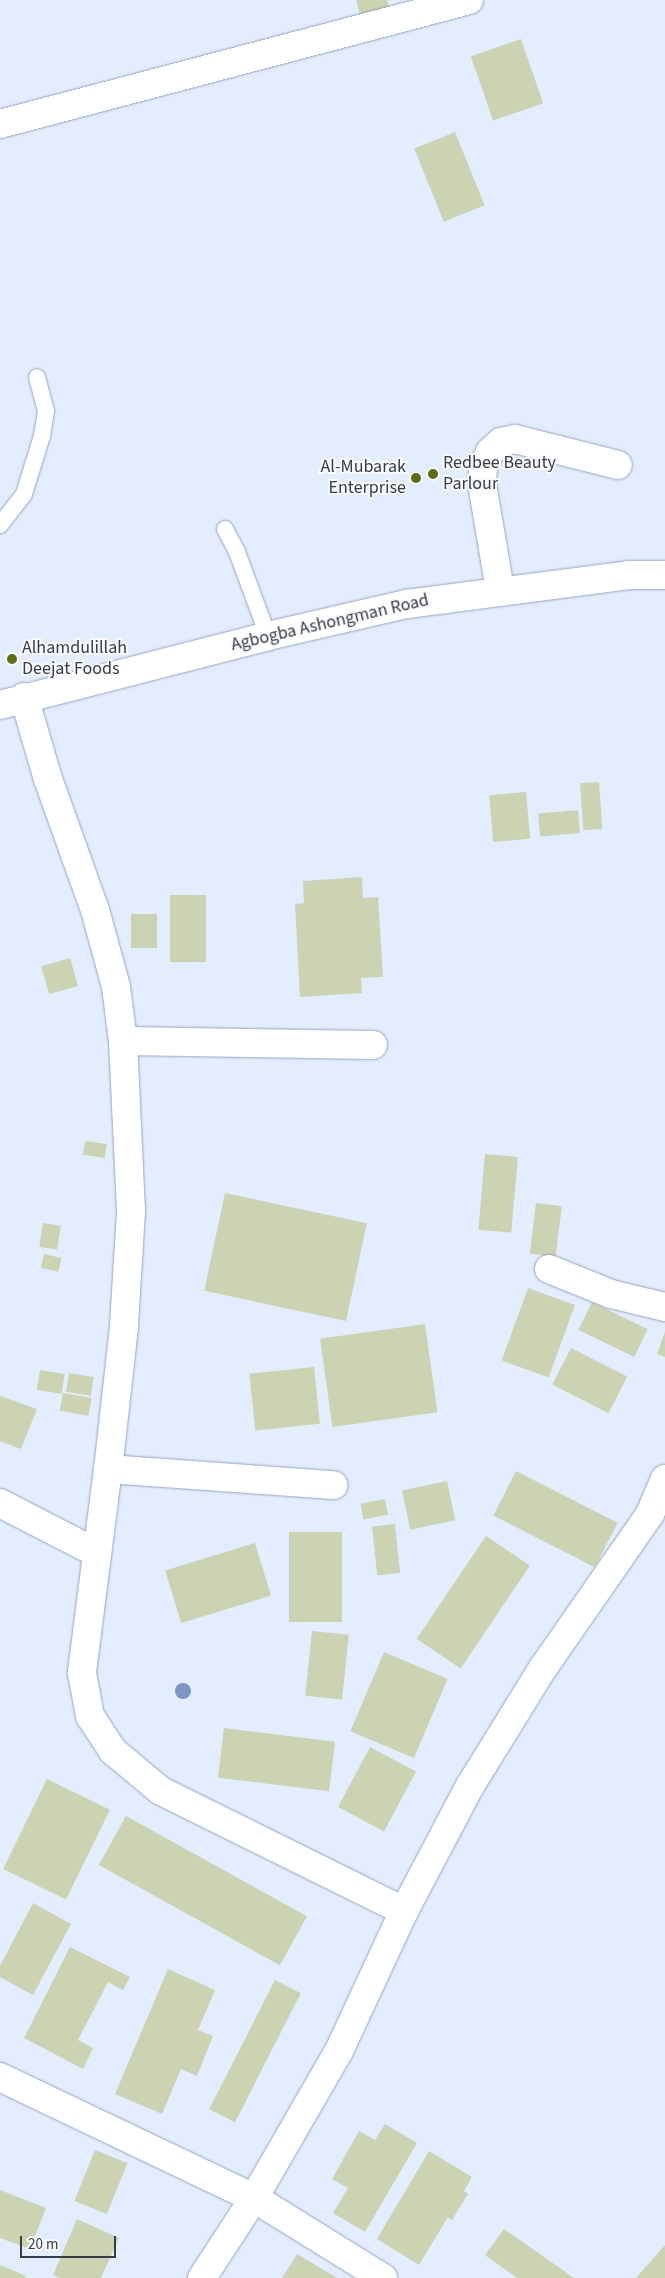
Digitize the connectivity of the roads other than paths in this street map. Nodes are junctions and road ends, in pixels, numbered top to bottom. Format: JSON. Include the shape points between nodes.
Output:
{"nodes":[{"id":1,"x":469,"y":0,"type":"edge"},
{"id":2,"x":0,"y":124,"type":"edge"},
{"id":3,"x":37,"y":377,"type":"dead end"},
{"id":4,"x":618,"y":465,"type":"dead end"},
{"id":5,"x":0,"y":525,"type":"edge"},
{"id":6,"x":225,"y":529,"type":"dead end"},
{"id":7,"x":665,"y":575,"type":"edge"},
{"id":8,"x":500,"y":590,"type":"junction"},
{"id":9,"x":268,"y":636,"type":"junction"},
{"id":10,"x":12,"y":701,"type":"edge"},
{"id":11,"x":124,"y":1041,"type":"junction"},
{"id":12,"x":373,"y":1045,"type":"dead end"},
{"id":13,"x":549,"y":1269,"type":"dead end"},
{"id":14,"x":665,"y":1307,"type":"edge"},
{"id":15,"x":108,"y":1469,"type":"junction"},
{"id":16,"x":665,"y":1480,"type":"edge"},
{"id":17,"x":334,"y":1485,"type":"dead end"},
{"id":18,"x":0,"y":1503,"type":"edge"},
{"id":19,"x":657,"y":1518,"type":"edge"},
{"id":20,"x":97,"y":1553,"type":"junction"},
{"id":21,"x":404,"y":1911,"type":"junction"},
{"id":22,"x":0,"y":2077,"type":"edge"},
{"id":23,"x":254,"y":2198,"type":"junction"},
{"id":24,"x":202,"y":2278,"type":"edge"},
{"id":25,"x":383,"y":2278,"type":"edge"}],
"edges":[{"from":1,"to":2,"type":"street"},
{"from":3,"to":5,"type":"lane","via":[[46,411],[42,436],[24,494]]},
{"from":4,"to":8,"type":"street","via":[[515,439],[501,442],[490,452],[483,467],[482,484]]},
{"from":6,"to":9,"type":"lane","via":[[237,552]]},
{"from":7,"to":8,"type":"street","name":"Agbogba Ashongman Road"},
{"from":8,"to":9,"type":"street","name":"Agbogba Ashongman Road","via":[[407,604]]},
{"from":9,"to":10,"type":"street","name":"Agbogba Ashongman Road"},
{"from":10,"to":11,"type":"street","via":[[48,779],[95,910],[116,987]]},
{"from":11,"to":12,"type":"street"},
{"from":11,"to":15,"type":"street","via":[[131,1211],[124,1327]]},
{"from":13,"to":14,"type":"street","via":[[611,1294]]},
{"from":15,"to":17,"type":"street"},
{"from":15,"to":20,"type":"street"},
{"from":16,"to":19,"type":"street"},
{"from":18,"to":20,"type":"street"},
{"from":19,"to":21,"type":"street","via":[[543,1668],[470,1786]]},
{"from":20,"to":21,"type":"street","via":[[82,1673],[90,1716],[113,1751],[161,1792]]},
{"from":21,"to":23,"type":"street","via":[[339,2051]]},
{"from":22,"to":23,"type":"street"},
{"from":23,"to":24,"type":"street"},
{"from":23,"to":25,"type":"street"}]}
